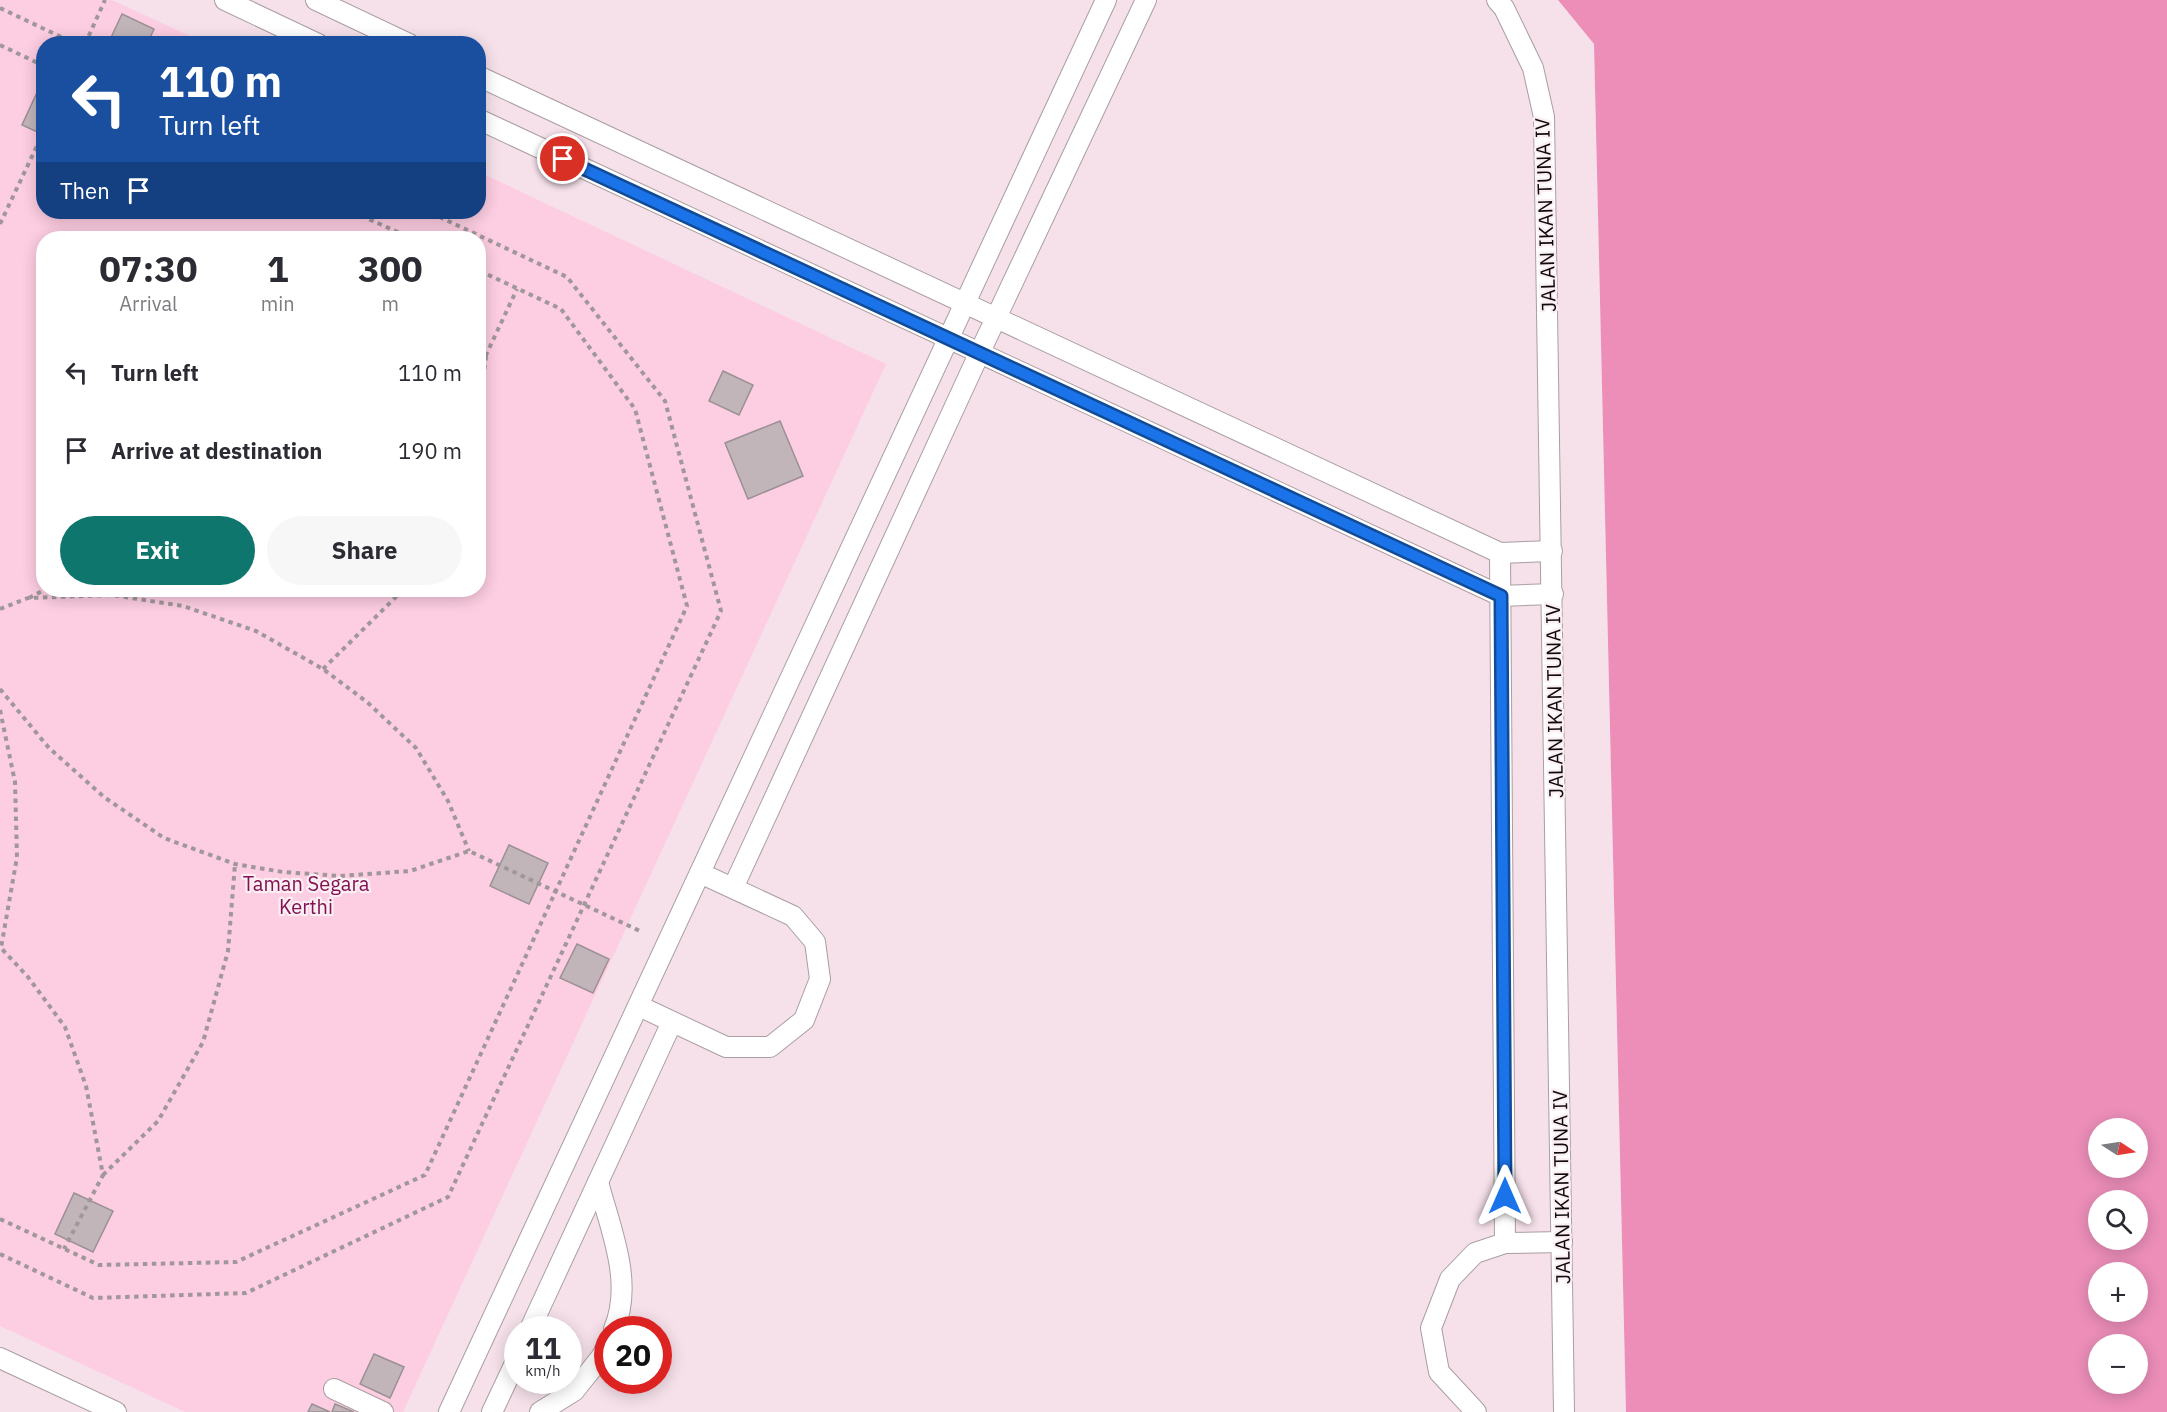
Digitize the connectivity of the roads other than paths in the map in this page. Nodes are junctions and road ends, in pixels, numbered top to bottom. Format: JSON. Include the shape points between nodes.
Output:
{"nodes":[{"id":1,"x":225,"y":0,"type":"edge"},
{"id":2,"x":316,"y":0,"type":"edge"},
{"id":3,"x":1106,"y":0,"type":"edge"},
{"id":4,"x":1146,"y":0,"type":"edge"},
{"id":5,"x":1497,"y":0,"type":"edge"},
{"id":6,"x":338,"y":5,"type":"edge"},
{"id":7,"x":301,"y":36,"type":"edge"},
{"id":8,"x":394,"y":36,"type":"edge"},
{"id":9,"x":486,"y":80,"type":"edge"},
{"id":10,"x":486,"y":123,"type":"edge"},
{"id":11,"x":962,"y":303,"type":"junction"},
{"id":12,"x":995,"y":319,"type":"junction"},
{"id":13,"x":946,"y":338,"type":"junction"},
{"id":14,"x":979,"y":354,"type":"junction"},
{"id":15,"x":1552,"y":551,"type":"junction"},
{"id":16,"x":1500,"y":553,"type":"junction"},
{"id":17,"x":1553,"y":594,"type":"junction"},
{"id":18,"x":1501,"y":596,"type":"junction"},
{"id":19,"x":700,"y":873,"type":"junction"},
{"id":20,"x":733,"y":888,"type":"junction"},
{"id":21,"x":639,"y":1006,"type":"junction"},
{"id":22,"x":672,"y":1022,"type":"junction"},
{"id":23,"x":598,"y":1182,"type":"junction"},
{"id":24,"x":1562,"y":1242,"type":"junction"},
{"id":25,"x":1505,"y":1244,"type":"junction"},
{"id":26,"x":536,"y":1316,"type":"edge"},
{"id":27,"x":620,"y":1316,"type":"edge"},
{"id":28,"x":0,"y":1358,"type":"edge"},
{"id":29,"x":594,"y":1366,"type":"edge"},
{"id":30,"x":504,"y":1387,"type":"edge"},
{"id":31,"x":334,"y":1389,"type":"dead end"},
{"id":32,"x":116,"y":1412,"type":"edge"},
{"id":33,"x":383,"y":1412,"type":"edge"},
{"id":34,"x":449,"y":1412,"type":"edge"},
{"id":35,"x":492,"y":1412,"type":"edge"},
{"id":36,"x":540,"y":1412,"type":"edge"},
{"id":37,"x":1476,"y":1412,"type":"edge"},
{"id":38,"x":1564,"y":1412,"type":"edge"}],
"edges":[{"from":1,"to":7,"type":"lane"},
{"from":2,"to":6,"type":"lane"},
{"from":3,"to":11,"type":"lane"},
{"from":4,"to":12,"type":"lane"},
{"from":5,"to":15,"type":"lane","name":"JALAN IKAN TUNA IV","via":[[1533,68],[1544,117]]},
{"from":6,"to":8,"type":"lane"},
{"from":9,"to":11,"type":"lane"},
{"from":10,"to":13,"type":"lane"},
{"from":11,"to":12,"type":"lane"},
{"from":11,"to":13,"type":"lane"},
{"from":12,"to":14,"type":"lane"},
{"from":12,"to":16,"type":"lane"},
{"from":13,"to":14,"type":"lane"},
{"from":13,"to":19,"type":"lane"},
{"from":14,"to":18,"type":"lane"},
{"from":14,"to":20,"type":"lane"},
{"from":15,"to":16,"type":"lane"},
{"from":15,"to":17,"type":"lane","name":"JALAN IKAN TUNA IV"},
{"from":16,"to":18,"type":"lane"},
{"from":17,"to":18,"type":"lane"},
{"from":17,"to":24,"type":"lane","name":"JALAN IKAN TUNA IV"},
{"from":18,"to":25,"type":"lane"},
{"from":19,"to":20,"type":"lane"},
{"from":19,"to":21,"type":"lane"},
{"from":20,"to":22,"type":"lane","via":[[793,916],[815,942],[820,979],[804,1020],[770,1047],[726,1047]]},
{"from":21,"to":22,"type":"lane"},
{"from":21,"to":34,"type":"lane"},
{"from":22,"to":23,"type":"lane"},
{"from":23,"to":26,"type":"lane"},
{"from":23,"to":27,"type":"lane","via":[[621,1269]]},
{"from":24,"to":25,"type":"lane"},
{"from":24,"to":38,"type":"lane","name":"JALAN IKAN TUNA IV"},
{"from":25,"to":37,"type":"lane","via":[[1475,1253],[1450,1279],[1431,1328],[1439,1372]]},
{"from":28,"to":32,"type":"lane"},
{"from":29,"to":36,"type":"lane","via":[[574,1390]]},
{"from":30,"to":35,"type":"lane"},
{"from":31,"to":33,"type":"lane"}]}
